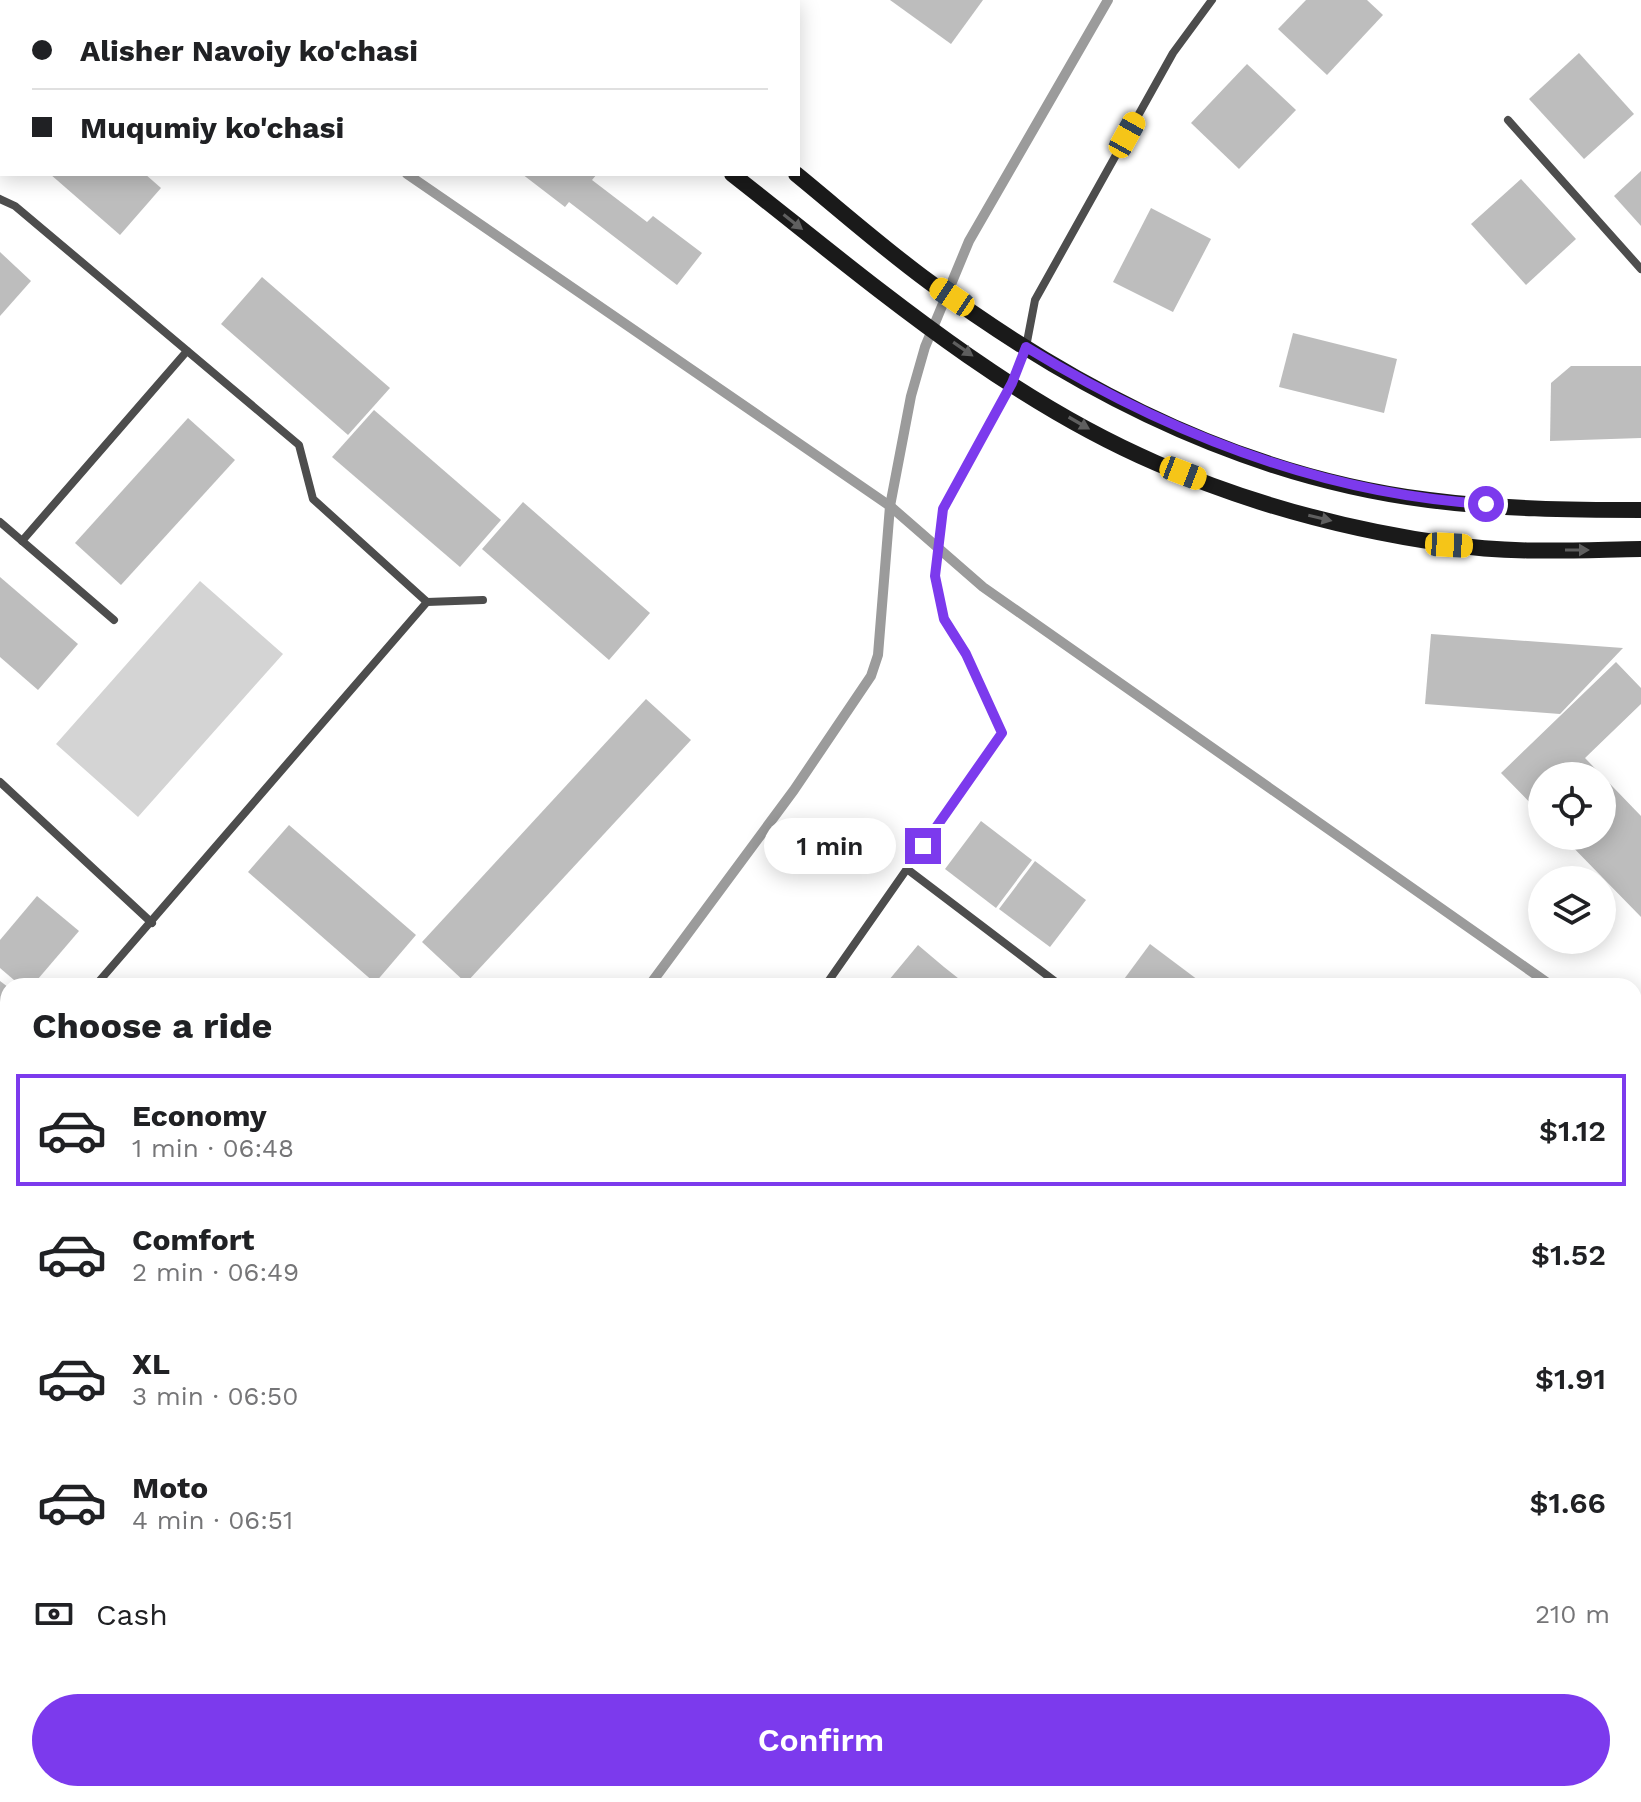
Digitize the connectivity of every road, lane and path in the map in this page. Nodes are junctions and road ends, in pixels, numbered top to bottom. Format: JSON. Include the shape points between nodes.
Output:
{"nodes":[{"id":1,"x":1212,"y":0,"type":"edge"},
{"id":2,"x":1508,"y":120,"type":"dead end"},
{"id":3,"x":735,"y":176,"type":"edge"},
{"id":4,"x":798,"y":176,"type":"edge"},
{"id":5,"x":0,"y":199,"type":"edge"},
{"id":6,"x":1641,"y":269,"type":"edge"},
{"id":7,"x":1026,"y":347,"type":"junction"},
{"id":8,"x":187,"y":351,"type":"junction"},
{"id":9,"x":1012,"y":383,"type":"junction"},
{"id":10,"x":1641,"y":510,"type":"edge"},
{"id":11,"x":0,"y":522,"type":"edge"},
{"id":12,"x":22,"y":541,"type":"junction"},
{"id":13,"x":1641,"y":549,"type":"edge"},
{"id":14,"x":483,"y":600,"type":"dead end"},
{"id":15,"x":427,"y":602,"type":"junction"},
{"id":16,"x":114,"y":620,"type":"dead end"},
{"id":17,"x":0,"y":782,"type":"edge"},
{"id":18,"x":907,"y":869,"type":"junction"},
{"id":19,"x":152,"y":923,"type":"junction"},
{"id":20,"x":102,"y":978,"type":"edge"},
{"id":21,"x":831,"y":978,"type":"edge"},
{"id":22,"x":1050,"y":978,"type":"edge"}],
"edges":[{"from":1,"to":7,"type":"street","via":[[1173,53],[1035,300]]},
{"from":2,"to":6,"type":"street"},
{"from":3,"to":9,"type":"main road","one_way":true,"via":[[914,315]]},
{"from":4,"to":7,"type":"main road","via":[[928,281]]},
{"from":5,"to":8,"type":"street","via":[[15,206]]},
{"from":7,"to":9,"type":"street"},
{"from":7,"to":10,"type":"main road","via":[[1147,416],[1247,456],[1336,482],[1428,500]]},
{"from":8,"to":12,"type":"street"},
{"from":8,"to":15,"type":"street","via":[[299,445],[313,499]]},
{"from":9,"to":13,"type":"main road","one_way":true,"via":[[1155,463],[1265,504],[1449,545]]},
{"from":9,"to":18,"type":"street","via":[[943,509],[935,576],[944,619],[1002,733]]},
{"from":11,"to":12,"type":"street"},
{"from":12,"to":16,"type":"street"},
{"from":14,"to":15,"type":"street"},
{"from":15,"to":19,"type":"street"},
{"from":17,"to":19,"type":"street"},
{"from":18,"to":21,"type":"street"},
{"from":18,"to":22,"type":"street"},
{"from":19,"to":20,"type":"street"}]}
